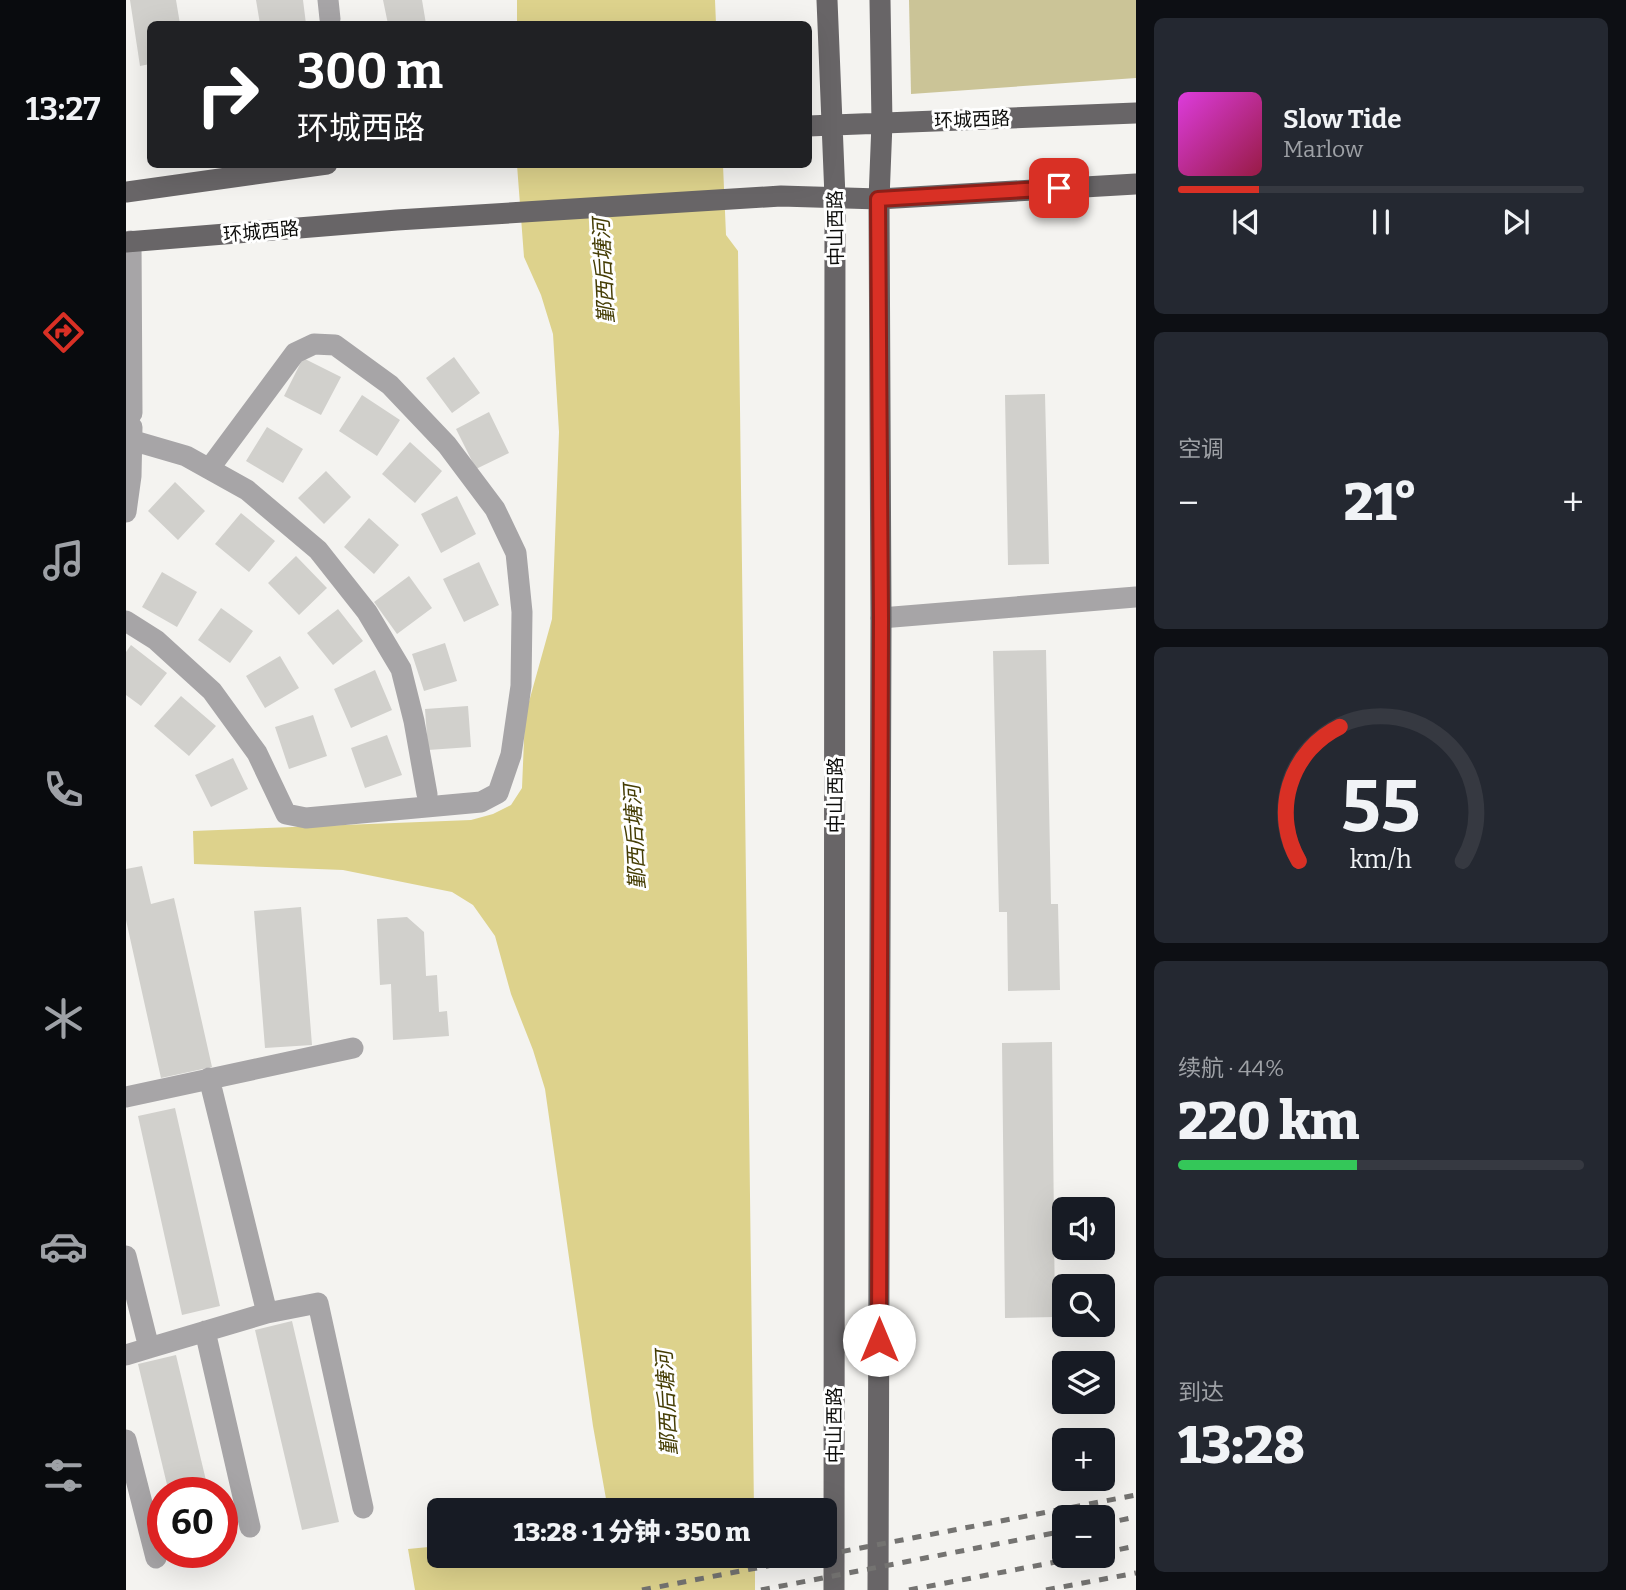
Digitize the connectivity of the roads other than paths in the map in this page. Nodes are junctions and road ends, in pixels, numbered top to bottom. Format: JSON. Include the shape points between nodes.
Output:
{"nodes":[{"id":1,"x":827,"y":0,"type":"edge"},
{"id":2,"x":880,"y":0,"type":"edge"},
{"id":3,"x":1136,"y":113,"type":"edge"},
{"id":4,"x":882,"y":123,"type":"junction"},
{"id":5,"x":812,"y":126,"type":"edge"},
{"id":6,"x":831,"y":126,"type":"junction"},
{"id":7,"x":298,"y":168,"type":"edge"},
{"id":8,"x":1136,"y":184,"type":"edge"},
{"id":9,"x":126,"y":192,"type":"edge"},
{"id":10,"x":835,"y":197,"type":"junction"},
{"id":11,"x":878,"y":199,"type":"junction"},
{"id":12,"x":129,"y":241,"type":"edge"},
{"id":13,"x":129,"y":413,"type":"edge"},
{"id":14,"x":131,"y":440,"type":"junction"},
{"id":15,"x":209,"y":469,"type":"junction"},
{"id":16,"x":126,"y":512,"type":"edge"},
{"id":17,"x":1136,"y":597,"type":"edge"},
{"id":18,"x":881,"y":618,"type":"junction"},
{"id":19,"x":126,"y":621,"type":"edge"},
{"id":20,"x":427,"y":794,"type":"dead end"},
{"id":21,"x":353,"y":1048,"type":"dead end"},
{"id":22,"x":209,"y":1078,"type":"junction"},
{"id":23,"x":126,"y":1097,"type":"edge"},
{"id":24,"x":126,"y":1256,"type":"edge"},
{"id":25,"x":267,"y":1313,"type":"junction"},
{"id":26,"x":205,"y":1331,"type":"junction"},
{"id":27,"x":149,"y":1348,"type":"junction"},
{"id":28,"x":126,"y":1354,"type":"edge"},
{"id":29,"x":126,"y":1440,"type":"edge"},
{"id":30,"x":363,"y":1508,"type":"dead end"},
{"id":31,"x":147,"y":1523,"type":"edge"},
{"id":32,"x":250,"y":1527,"type":"dead end"},
{"id":33,"x":834,"y":1590,"type":"edge"},
{"id":34,"x":878,"y":1590,"type":"edge"}],
"edges":[{"from":1,"to":6,"type":"main road","name":"中山西路"},
{"from":2,"to":4,"type":"main road"},
{"from":3,"to":4,"type":"main road","name":"环城西路"},
{"from":4,"to":6,"type":"main road","name":"环城西路"},
{"from":4,"to":11,"type":"main road"},
{"from":5,"to":6,"type":"main road","name":"环城西路"},
{"from":6,"to":10,"type":"main road","name":"中山西路"},
{"from":7,"to":9,"type":"main road"},
{"from":8,"to":11,"type":"main road"},
{"from":10,"to":11,"type":"main road"},
{"from":10,"to":12,"type":"main road","name":"环城西路","via":[[781,196]]},
{"from":10,"to":33,"type":"main road","name":"中山西路"},
{"from":11,"to":18,"type":"main road"},
{"from":12,"to":13,"type":"street"},
{"from":13,"to":14,"type":"street"},
{"from":14,"to":15,"type":"street","via":[[186,456]]},
{"from":14,"to":16,"type":"street"},
{"from":15,"to":19,"type":"street","via":[[295,353],[314,344],[335,345],[390,385],[447,445],[495,509],[516,554],[522,612],[521,686],[511,755],[498,793],[481,802],[306,818],[286,814],[257,753],[212,691],[156,640]]},
{"from":15,"to":20,"type":"street","via":[[247,490],[318,550],[367,612],[401,669]]},
{"from":17,"to":18,"type":"street"},
{"from":18,"to":34,"type":"main road"},
{"from":21,"to":22,"type":"street"},
{"from":22,"to":23,"type":"street"},
{"from":22,"to":25,"type":"street"},
{"from":24,"to":27,"type":"street"},
{"from":25,"to":26,"type":"street"},
{"from":25,"to":30,"type":"street","via":[[318,1303]]},
{"from":26,"to":27,"type":"street"},
{"from":26,"to":32,"type":"street"},
{"from":27,"to":28,"type":"street"},
{"from":29,"to":31,"type":"street"}]}
